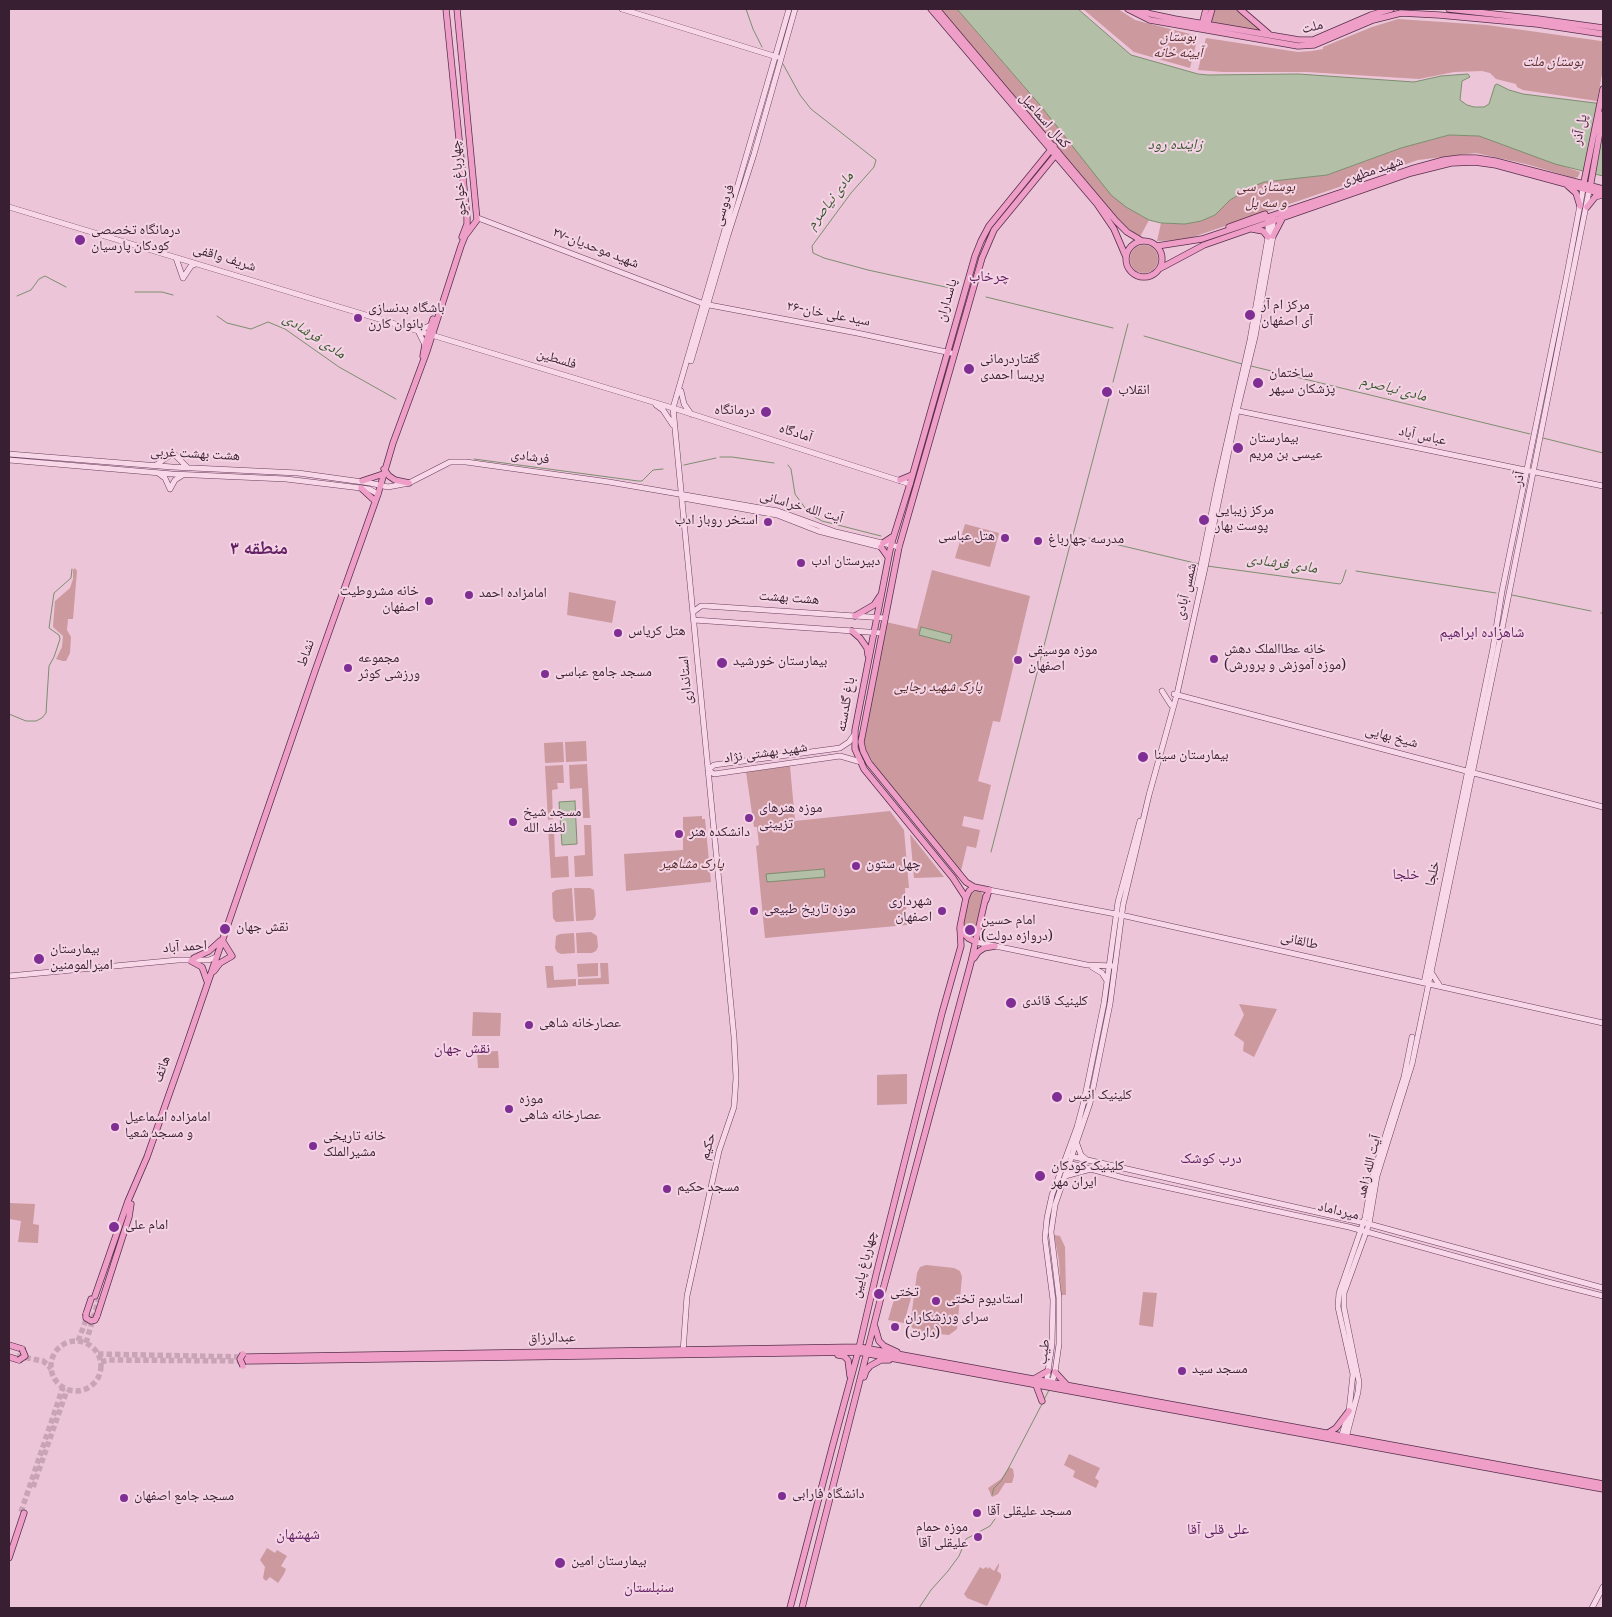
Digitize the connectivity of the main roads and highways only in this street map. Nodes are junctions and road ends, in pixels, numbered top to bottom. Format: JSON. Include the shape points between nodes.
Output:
{"nodes":[{"id":1,"x":446,"y":9,"type":"edge"},
{"id":2,"x":457,"y":9,"type":"edge"},
{"id":3,"x":622,"y":9,"type":"edge"},
{"id":4,"x":789,"y":9,"type":"edge"},
{"id":5,"x":794,"y":9,"type":"edge"},
{"id":6,"x":931,"y":9,"type":"edge"},
{"id":7,"x":937,"y":9,"type":"edge"},
{"id":8,"x":1128,"y":9,"type":"edge"},
{"id":9,"x":1137,"y":9,"type":"edge"},
{"id":10,"x":1206,"y":9,"type":"edge"},
{"id":11,"x":1212,"y":9,"type":"edge"},
{"id":12,"x":1240,"y":9,"type":"edge"},
{"id":13,"x":1391,"y":9,"type":"edge"},
{"id":14,"x":1449,"y":9,"type":"edge"},
{"id":15,"x":1204,"y":25,"type":"junction"},
{"id":16,"x":949,"y":27,"type":"junction"},
{"id":17,"x":1603,"y":27,"type":"edge"},
{"id":18,"x":1592,"y":30,"type":"junction"},
{"id":19,"x":1603,"y":34,"type":"edge"},
{"id":20,"x":1270,"y":35,"type":"junction"},
{"id":21,"x":1603,"y":38,"type":"edge"},
{"id":22,"x":778,"y":57,"type":"junction"},
{"id":23,"x":462,"y":65,"type":"junction"},
{"id":24,"x":452,"y":66,"type":"junction"},
{"id":25,"x":1603,"y":88,"type":"edge"},
{"id":26,"x":1603,"y":114,"type":"edge"},
{"id":27,"x":468,"y":125,"type":"junction"},
{"id":28,"x":458,"y":126,"type":"junction"},
{"id":29,"x":1046,"y":142,"type":"junction"},
{"id":30,"x":1052,"y":148,"type":"junction"},
{"id":31,"x":1057,"y":154,"type":"junction"},
{"id":32,"x":1041,"y":162,"type":"junction"},
{"id":33,"x":1065,"y":166,"type":"junction"},
{"id":34,"x":1035,"y":168,"type":"junction"},
{"id":35,"x":1043,"y":170,"type":"junction"},
{"id":36,"x":1589,"y":177,"type":"junction"},
{"id":37,"x":1575,"y":182,"type":"junction"},
{"id":38,"x":1564,"y":184,"type":"junction"},
{"id":39,"x":1587,"y":187,"type":"junction"},
{"id":40,"x":1602,"y":188,"type":"edge"},
{"id":41,"x":475,"y":194,"type":"junction"},
{"id":42,"x":1603,"y":195,"type":"edge"},
{"id":43,"x":465,"y":197,"type":"junction"},
{"id":44,"x":1308,"y":204,"type":"junction"},
{"id":45,"x":9,"y":207,"type":"edge"},
{"id":46,"x":1583,"y":207,"type":"junction"},
{"id":47,"x":1283,"y":217,"type":"junction"},
{"id":48,"x":478,"y":218,"type":"junction"},
{"id":49,"x":1271,"y":219,"type":"junction"},
{"id":50,"x":470,"y":225,"type":"junction"},
{"id":51,"x":1250,"y":228,"type":"junction"},
{"id":52,"x":1271,"y":236,"type":"junction"},
{"id":53,"x":1142,"y":241,"type":"junction"},
{"id":54,"x":1191,"y":241,"type":"junction"},
{"id":55,"x":1157,"y":246,"type":"junction"},
{"id":56,"x":1126,"y":257,"type":"junction"},
{"id":57,"x":176,"y":258,"type":"junction"},
{"id":58,"x":197,"y":264,"type":"junction"},
{"id":59,"x":1159,"y":269,"type":"junction"},
{"id":60,"x":706,"y":305,"type":"junction"},
{"id":61,"x":1257,"y":308,"type":"junction"},
{"id":62,"x":431,"y":325,"type":"junction"},
{"id":63,"x":418,"y":331,"type":"junction"},
{"id":64,"x":430,"y":334,"type":"junction"},
{"id":65,"x":425,"y":345,"type":"junction"},
{"id":66,"x":947,"y":353,"type":"junction"},
{"id":67,"x":955,"y":354,"type":"junction"},
{"id":68,"x":423,"y":359,"type":"junction"},
{"id":69,"x":944,"y":364,"type":"junction"},
{"id":70,"x":952,"y":364,"type":"junction"},
{"id":71,"x":681,"y":391,"type":"junction"},
{"id":72,"x":1240,"y":400,"type":"junction"},
{"id":73,"x":654,"y":403,"type":"junction"},
{"id":74,"x":674,"y":409,"type":"junction"},
{"id":75,"x":1235,"y":411,"type":"junction"},
{"id":76,"x":691,"y":414,"type":"junction"},
{"id":77,"x":1250,"y":414,"type":"junction"},
{"id":78,"x":674,"y":429,"type":"junction"},
{"id":79,"x":1535,"y":430,"type":"junction"},
{"id":80,"x":1542,"y":432,"type":"junction"},
{"id":81,"x":9,"y":454,"type":"edge"},
{"id":82,"x":9,"y":460,"type":"edge"},
{"id":83,"x":156,"y":465,"type":"junction"},
{"id":84,"x":188,"y":468,"type":"junction"},
{"id":85,"x":384,"y":471,"type":"junction"},
{"id":86,"x":1527,"y":471,"type":"junction"},
{"id":87,"x":157,"y":472,"type":"junction"},
{"id":88,"x":921,"y":472,"type":"junction"},
{"id":89,"x":1534,"y":472,"type":"junction"},
{"id":90,"x":913,"y":473,"type":"junction"},
{"id":91,"x":185,"y":474,"type":"junction"},
{"id":92,"x":900,"y":480,"type":"junction"},
{"id":93,"x":409,"y":482,"type":"junction"},
{"id":94,"x":379,"y":484,"type":"junction"},
{"id":95,"x":910,"y":484,"type":"junction"},
{"id":96,"x":362,"y":485,"type":"junction"},
{"id":97,"x":917,"y":485,"type":"junction"},
{"id":98,"x":370,"y":486,"type":"junction"},
{"id":99,"x":1603,"y":486,"type":"edge"},
{"id":100,"x":378,"y":494,"type":"junction"},
{"id":101,"x":683,"y":496,"type":"junction"},
{"id":102,"x":374,"y":501,"type":"junction"},
{"id":103,"x":753,"y":508,"type":"junction"},
{"id":104,"x":893,"y":536,"type":"junction"},
{"id":105,"x":880,"y":545,"type":"junction"},
{"id":106,"x":891,"y":545,"type":"junction"},
{"id":107,"x":899,"y":547,"type":"junction"},
{"id":108,"x":888,"y":557,"type":"junction"},
{"id":109,"x":881,"y":595,"type":"junction"},
{"id":110,"x":706,"y":606,"type":"junction"},
{"id":111,"x":693,"y":612,"type":"junction"},
{"id":112,"x":855,"y":616,"type":"junction"},
{"id":113,"x":877,"y":618,"type":"junction"},
{"id":114,"x":885,"y":618,"type":"junction"},
{"id":115,"x":694,"y":620,"type":"junction"},
{"id":116,"x":706,"y":620,"type":"junction"},
{"id":117,"x":852,"y":631,"type":"junction"},
{"id":118,"x":874,"y":632,"type":"junction"},
{"id":119,"x":882,"y":633,"type":"junction"},
{"id":120,"x":869,"y":660,"type":"junction"},
{"id":121,"x":1162,"y":691,"type":"dead end"},
{"id":122,"x":1175,"y":694,"type":"junction"},
{"id":123,"x":1190,"y":698,"type":"junction"},
{"id":124,"x":1172,"y":705,"type":"junction"},
{"id":125,"x":854,"y":735,"type":"junction"},
{"id":126,"x":860,"y":762,"type":"junction"},
{"id":127,"x":708,"y":770,"type":"junction"},
{"id":128,"x":1470,"y":771,"type":"junction"},
{"id":129,"x":888,"y":792,"type":"junction"},
{"id":130,"x":1603,"y":807,"type":"edge"},
{"id":131,"x":944,"y":861,"type":"junction"},
{"id":132,"x":974,"y":887,"type":"junction"},
{"id":133,"x":986,"y":889,"type":"junction"},
{"id":134,"x":966,"y":898,"type":"junction"},
{"id":135,"x":1118,"y":902,"type":"junction"},
{"id":136,"x":1100,"y":911,"type":"junction"},
{"id":137,"x":1119,"y":915,"type":"junction"},
{"id":138,"x":960,"y":924,"type":"junction"},
{"id":139,"x":980,"y":926,"type":"junction"},
{"id":140,"x":222,"y":940,"type":"junction"},
{"id":141,"x":976,"y":942,"type":"junction"},
{"id":142,"x":995,"y":946,"type":"junction"},
{"id":143,"x":725,"y":949,"type":"joint"},
{"id":144,"x":959,"y":953,"type":"junction"},
{"id":145,"x":216,"y":957,"type":"junction"},
{"id":146,"x":193,"y":959,"type":"junction"},
{"id":147,"x":971,"y":960,"type":"junction"},
{"id":148,"x":1086,"y":965,"type":"junction"},
{"id":149,"x":1113,"y":966,"type":"junction"},
{"id":150,"x":1429,"y":969,"type":"junction"},
{"id":151,"x":9,"y":975,"type":"edge"},
{"id":152,"x":208,"y":979,"type":"junction"},
{"id":153,"x":1107,"y":981,"type":"junction"},
{"id":154,"x":1415,"y":981,"type":"junction"},
{"id":155,"x":951,"y":983,"type":"junction"},
{"id":156,"x":1427,"y":983,"type":"junction"},
{"id":157,"x":964,"y":986,"type":"junction"},
{"id":158,"x":1440,"y":986,"type":"junction"},
{"id":159,"x":1603,"y":1023,"type":"edge"},
{"id":160,"x":1412,"y":1037,"type":"dead end"},
{"id":161,"x":1077,"y":1144,"type":"junction"},
{"id":162,"x":1070,"y":1156,"type":"junction"},
{"id":163,"x":1087,"y":1160,"type":"junction"},
{"id":164,"x":1067,"y":1163,"type":"junction"},
{"id":165,"x":1098,"y":1163,"type":"junction"},
{"id":166,"x":1094,"y":1169,"type":"junction"},
{"id":167,"x":1065,"y":1176,"type":"junction"},
{"id":168,"x":134,"y":1190,"type":"junction"},
{"id":169,"x":1241,"y":1196,"type":"junction"},
{"id":170,"x":1240,"y":1203,"type":"junction"},
{"id":171,"x":131,"y":1204,"type":"junction"},
{"id":172,"x":1369,"y":1210,"type":"junction"},
{"id":173,"x":1352,"y":1220,"type":"junction"},
{"id":174,"x":1366,"y":1223,"type":"junction"},
{"id":175,"x":1379,"y":1226,"type":"junction"},
{"id":176,"x":1349,"y":1227,"type":"junction"},
{"id":177,"x":1364,"y":1230,"type":"junction"},
{"id":178,"x":887,"y":1232,"type":"junction"},
{"id":179,"x":1374,"y":1233,"type":"junction"},
{"id":180,"x":898,"y":1235,"type":"junction"},
{"id":181,"x":1360,"y":1242,"type":"junction"},
{"id":182,"x":1517,"y":1265,"type":"junction"},
{"id":183,"x":1515,"y":1273,"type":"junction"},
{"id":184,"x":1603,"y":1288,"type":"edge"},
{"id":185,"x":1603,"y":1296,"type":"edge"},
{"id":186,"x":95,"y":1298,"type":"junction"},
{"id":187,"x":868,"y":1307,"type":"junction"},
{"id":188,"x":878,"y":1310,"type":"junction"},
{"id":189,"x":875,"y":1322,"type":"junction"},
{"id":190,"x":863,"y":1328,"type":"junction"},
{"id":191,"x":1052,"y":1328,"type":"junction"},
{"id":192,"x":1059,"y":1328,"type":"junction"},
{"id":193,"x":9,"y":1346,"type":"edge"},
{"id":194,"x":847,"y":1347,"type":"junction"},
{"id":195,"x":9,"y":1349,"type":"edge"},
{"id":196,"x":858,"y":1350,"type":"junction"},
{"id":197,"x":868,"y":1351,"type":"junction"},
{"id":198,"x":683,"y":1353,"type":"junction"},
{"id":199,"x":798,"y":1353,"type":"junction"},
{"id":200,"x":19,"y":1354,"type":"junction"},
{"id":201,"x":9,"y":1356,"type":"edge"},
{"id":202,"x":359,"y":1358,"type":"junction"},
{"id":203,"x":904,"y":1358,"type":"junction"},
{"id":204,"x":1052,"y":1371,"type":"junction"},
{"id":205,"x":850,"y":1380,"type":"junction"},
{"id":206,"x":1035,"y":1382,"type":"junction"},
{"id":207,"x":1048,"y":1384,"type":"junction"},
{"id":208,"x":1067,"y":1385,"type":"junction"},
{"id":209,"x":1135,"y":1400,"type":"junction"},
{"id":210,"x":1042,"y":1401,"type":"dead end"},
{"id":211,"x":854,"y":1407,"type":"junction"},
{"id":212,"x":1349,"y":1411,"type":"junction"},
{"id":213,"x":1328,"y":1433,"type":"junction"},
{"id":214,"x":1344,"y":1439,"type":"junction"},
{"id":215,"x":829,"y":1458,"type":"junction"},
{"id":216,"x":841,"y":1460,"type":"junction"},
{"id":217,"x":1603,"y":1484,"type":"edge"},
{"id":218,"x":1603,"y":1489,"type":"edge"},
{"id":219,"x":9,"y":1547,"type":"edge"},
{"id":220,"x":804,"y":1555,"type":"junction"},
{"id":221,"x":9,"y":1558,"type":"edge"},
{"id":222,"x":816,"y":1559,"type":"junction"},
{"id":223,"x":1603,"y":1588,"type":"edge"},
{"id":224,"x":790,"y":1608,"type":"edge"},
{"id":225,"x":802,"y":1608,"type":"edge"},
{"id":226,"x":1592,"y":1608,"type":"edge"}],
"edges":[{"from":1,"to":24,"type":"main road","name":"چهارباغ خواجو"},
{"from":2,"to":23,"type":"main road","name":"چهارباغ خواجو"},
{"from":3,"to":22,"type":"main road"},
{"from":4,"to":22,"type":"main road","name":"فردوسی"},
{"from":5,"to":22,"type":"main road","name":"فردوسی"},
{"from":6,"to":16,"type":"main road","name":"کمال اسماعیل"},
{"from":7,"to":16,"type":"main road","name":"کمال اسماعیل"},
{"from":8,"to":15,"type":"main road","via":[[1150,20]]},
{"from":9,"to":15,"type":"main road"},
{"from":10,"to":15,"type":"main road"},
{"from":11,"to":15,"type":"main road"},
{"from":12,"to":20,"type":"main road"},
{"from":13,"to":20,"type":"main road","name":"ملت","via":[[1313,40]]},
{"from":14,"to":18,"type":"main road","name":"ملت","via":[[1538,19]]},
{"from":15,"to":18,"type":"main road","name":"ملت","via":[[1298,46],[1314,45],[1373,20],[1401,13]]},
{"from":15,"to":20,"type":"main road","name":"ملت"},
{"from":16,"to":29,"type":"main road","name":"کمال اسماعیل"},
{"from":17,"to":18,"type":"main road"},
{"from":18,"to":19,"type":"main road","name":"ملت"},
{"from":18,"to":21,"type":"main road"},
{"from":22,"to":60,"type":"main road","name":"فردوسی"},
{"from":23,"to":24,"type":"main road","via":[[458,62]]},
{"from":23,"to":27,"type":"main road","name":"چهارباغ خواجو"},
{"from":24,"to":28,"type":"main road","name":"چهارباغ خواجو"},
{"from":25,"to":36,"type":"main road","name":"پل آذر"},
{"from":26,"to":36,"type":"main road","name":"پل آذر"},
{"from":27,"to":28,"type":"main road"},
{"from":27,"to":41,"type":"main road","name":"چهارباغ خواجو"},
{"from":28,"to":43,"type":"main road","name":"چهارباغ خواجو"},
{"from":29,"to":30,"type":"main road","name":"کمال اسماعیل"},
{"from":29,"to":32,"type":"main road"},
{"from":30,"to":31,"type":"main road","name":"کمال اسماعیل"},
{"from":30,"to":32,"type":"main road","name":"پاسداران"},
{"from":31,"to":33,"type":"main road","name":"کمال اسماعیل"},
{"from":31,"to":35,"type":"main road","name":"پاسداران"},
{"from":31,"to":53,"type":"main road","name":"کمال اسماعیل","via":[[1122,227]]},
{"from":32,"to":34,"type":"main road","name":"پاسداران"},
{"from":33,"to":35,"type":"main road","via":[[1055,164]]},
{"from":33,"to":56,"type":"main road","name":"کمال اسماعیل","via":[[1103,212]]},
{"from":34,"to":35,"type":"main road"},
{"from":34,"to":66,"type":"main road","name":"پاسداران","via":[[981,241]]},
{"from":35,"to":67,"type":"main road","name":"پاسداران","via":[[994,230],[982,258]]},
{"from":36,"to":37,"type":"main road"},
{"from":36,"to":39,"type":"main road"},
{"from":36,"to":40,"type":"main road"},
{"from":37,"to":39,"type":"main road","name":"شهید مطهری"},
{"from":37,"to":44,"type":"main road","name":"شهید مطهری","via":[[1496,160],[1460,158],[1419,166]]},
{"from":38,"to":39,"type":"main road","name":"شهید مطهری"},
{"from":38,"to":46,"type":"main road","via":[[1576,193]]},
{"from":38,"to":47,"type":"main road","name":"شهید مطهری","via":[[1496,165],[1451,163],[1411,173]]},
{"from":39,"to":40,"type":"main road","name":"شهید مطهری"},
{"from":39,"to":42,"type":"main road","name":"شهید مطهری"},
{"from":39,"to":46,"type":"main road","name":"آذر"},
{"from":41,"to":43,"type":"main road"},
{"from":41,"to":48,"type":"main road","name":"چهارباغ خواجو"},
{"from":42,"to":46,"type":"main road"},
{"from":43,"to":50,"type":"main road","name":"چهارباغ خواجو"},
{"from":44,"to":49,"type":"main road","name":"شهید مطهری"},
{"from":44,"to":54,"type":"main road","via":[[1292,206]]},
{"from":45,"to":57,"type":"main road","name":"شریف واقفی"},
{"from":46,"to":79,"type":"main road","name":"آذر"},
{"from":46,"to":80,"type":"main road","name":"آذر"},
{"from":47,"to":49,"type":"main road","name":"شهید مطهری"},
{"from":47,"to":52,"type":"main road"},
{"from":48,"to":50,"type":"main road","name":"چهارباغ خواجو","via":[[476,224]]},
{"from":48,"to":60,"type":"main road","name":"۲۷-شهید موحدیان"},
{"from":49,"to":51,"type":"main road","name":"شهید مطهری"},
{"from":49,"to":52,"type":"main road","name":"شمس آبادی"},
{"from":49,"to":54,"type":"main road","name":"شهید مطهری"},
{"from":50,"to":62,"type":"main road","name":"چهارباغ خواجو"},
{"from":50,"to":64,"type":"main road","name":"چهارباغ خواجو"},
{"from":51,"to":52,"type":"main road"},
{"from":51,"to":59,"type":"main road","name":"شهید مطهری","via":[[1204,245]]},
{"from":52,"to":61,"type":"main road","name":"شمس آبادی"},
{"from":53,"to":55,"type":"main road"},
{"from":53,"to":56,"type":"main road","via":[[1131,246]]},
{"from":54,"to":55,"type":"main road","name":"شهید مطهری"},
{"from":55,"to":59,"type":"main road","via":[[1162,258]]},
{"from":56,"to":59,"type":"main road","via":[[1128,267],[1140,276],[1151,276]]},
{"from":57,"to":58,"type":"main road","name":"شریف واقفی"},
{"from":57,"to":58,"type":"main road","via":[[183,278],[191,266]]},
{"from":58,"to":63,"type":"main road","name":"شریف واقفی"},
{"from":60,"to":66,"type":"main road","name":"۲۶-سید علی خان"},
{"from":60,"to":71,"type":"main road","name":"فردوسی"},
{"from":60,"to":74,"type":"main road","name":"فردوسی"},
{"from":61,"to":72,"type":"main road","name":"شمس آبادی","via":[[1251,356]]},
{"from":61,"to":75,"type":"main road","name":"شمس آبادی"},
{"from":62,"to":63,"type":"main road"},
{"from":62,"to":64,"type":"main road","name":"چهارباغ خواجو"},
{"from":63,"to":64,"type":"main road","name":"شریف واقفی"},
{"from":63,"to":65,"type":"main road"},
{"from":64,"to":65,"type":"main road","name":"نشاط"},
{"from":64,"to":68,"type":"main road","name":"نشاط"},
{"from":64,"to":73,"type":"main road","name":"فلسطین"},
{"from":65,"to":68,"type":"main road","name":"نشاط"},
{"from":66,"to":67,"type":"main road","name":"۲۶-سید علی خان"},
{"from":66,"to":69,"type":"main road","name":"پاسداران"},
{"from":67,"to":70,"type":"main road","name":"پاسداران"},
{"from":68,"to":85,"type":"main road","name":"نشاط"},
{"from":69,"to":70,"type":"main road","via":[[949,358]]},
{"from":69,"to":90,"type":"main road","name":"پاسداران"},
{"from":70,"to":88,"type":"main road","name":"پاسداران"},
{"from":71,"to":74,"type":"main road","name":"فردوسی"},
{"from":71,"to":76,"type":"main road"},
{"from":72,"to":75,"type":"main road","name":"شمس آبادی"},
{"from":72,"to":77,"type":"main road"},
{"from":73,"to":74,"type":"main road","name":"فلسطین"},
{"from":73,"to":78,"type":"main road","via":[[663,410]]},
{"from":74,"to":76,"type":"main road","name":"آمادگاه"},
{"from":74,"to":78,"type":"main road","name":"استانداری"},
{"from":75,"to":77,"type":"main road","name":"عباس آباد"},
{"from":75,"to":122,"type":"main road","name":"شمس آبادی"},
{"from":76,"to":92,"type":"main road","name":"آمادگاه"},
{"from":77,"to":86,"type":"main road","name":"عباس آباد"},
{"from":78,"to":101,"type":"main road","name":"استانداری"},
{"from":79,"to":80,"type":"main road"},
{"from":79,"to":86,"type":"main road","name":"آذر"},
{"from":80,"to":89,"type":"main road","name":"آذر"},
{"from":81,"to":83,"type":"main road","name":"هشت بهشت غربی"},
{"from":82,"to":87,"type":"main road","name":"هشت بهشت غربی"},
{"from":83,"to":84,"type":"main road","name":"هشت بهشت غربی"},
{"from":83,"to":84,"type":"main road","via":[[172,453]]},
{"from":84,"to":96,"type":"main road","name":"هشت بهشت غربی","via":[[298,473]]},
{"from":85,"to":93,"type":"main road","via":[[395,480]]},
{"from":85,"to":94,"type":"main road","name":"نشاط"},
{"from":85,"to":96,"type":"main road"},
{"from":86,"to":89,"type":"main road","name":"عباس آباد"},
{"from":86,"to":128,"type":"main road","name":"آذر","via":[[1481,699]]},
{"from":87,"to":91,"type":"main road","name":"هشت بهشت غربی"},
{"from":87,"to":91,"type":"main road","via":[[165,478],[170,489],[177,478]]},
{"from":88,"to":90,"type":"main road"},
{"from":88,"to":97,"type":"main road","name":"پاسداران"},
{"from":89,"to":99,"type":"main road","name":"عباس آباد"},
{"from":89,"to":128,"type":"main road","name":"آذر"},
{"from":90,"to":92,"type":"main road"},
{"from":90,"to":95,"type":"main road","name":"پاسداران"},
{"from":91,"to":96,"type":"main road","name":"هشت بهشت غربی"},
{"from":92,"to":95,"type":"main road","name":"آمادگاه"},
{"from":93,"to":94,"type":"main road","name":"فرشادی","via":[[391,487]]},
{"from":93,"to":101,"type":"main road","name":"فرشادی","via":[[444,464],[458,461]]},
{"from":94,"to":98,"type":"main road","name":"هشت بهشت غربی"},
{"from":94,"to":100,"type":"main road","name":"نشاط"},
{"from":95,"to":97,"type":"main road"},
{"from":95,"to":104,"type":"main road","name":"باغ گلدسته"},
{"from":96,"to":98,"type":"main road","name":"هشت بهشت غربی"},
{"from":96,"to":102,"type":"main road"},
{"from":97,"to":107,"type":"main road","name":"باغ گلدسته"},
{"from":98,"to":100,"type":"main road","name":"هشت بهشت غربی"},
{"from":100,"to":102,"type":"main road","name":"نشاط"},
{"from":101,"to":103,"type":"main road","name":"آیت الله خراسانی"},
{"from":101,"to":103,"type":"main road","name":"آیت الله خراسانی"},
{"from":101,"to":111,"type":"main road","name":"استانداری"},
{"from":102,"to":140,"type":"main road","name":"نشاط"},
{"from":103,"to":105,"type":"main road","name":"آیت الله خراسانی","via":[[778,512]]},
{"from":104,"to":105,"type":"main road"},
{"from":104,"to":106,"type":"main road","name":"باغ گلدسته"},
{"from":105,"to":106,"type":"main road","name":"آیت الله خراسانی"},
{"from":105,"to":108,"type":"main road"},
{"from":106,"to":107,"type":"main road","name":"آیت الله خراسانی"},
{"from":106,"to":108,"type":"main road","name":"باغ گلدسته"},
{"from":107,"to":114,"type":"main road","name":"باغ گلدسته"},
{"from":108,"to":109,"type":"main road","name":"باغ گلدسته"},
{"from":109,"to":112,"type":"main road","via":[[874,605]]},
{"from":109,"to":113,"type":"main road","name":"باغ گلدسته"},
{"from":110,"to":111,"type":"main road","name":"هشت بهشت"},
{"from":110,"to":112,"type":"main road","name":"هشت بهشت"},
{"from":110,"to":116,"type":"main road","via":[[699,613]]},
{"from":111,"to":115,"type":"main road","name":"استانداری"},
{"from":112,"to":113,"type":"main road","name":"هشت بهشت"},
{"from":113,"to":114,"type":"main road","name":"هشت بهشت"},
{"from":113,"to":118,"type":"main road","name":"باغ گلدسته"},
{"from":114,"to":119,"type":"main road","name":"باغ گلدسته"},
{"from":115,"to":116,"type":"main road","name":"هشت بهشت"},
{"from":115,"to":127,"type":"main road","name":"استانداری"},
{"from":116,"to":117,"type":"main road","name":"هشت بهشت"},
{"from":117,"to":118,"type":"main road","name":"هشت بهشت"},
{"from":117,"to":120,"type":"main road","via":[[867,648]]},
{"from":118,"to":119,"type":"main road","name":"هشت بهشت"},
{"from":118,"to":120,"type":"main road","name":"باغ گلدسته"},
{"from":119,"to":129,"type":"main road","name":"باغ گلدسته","via":[[861,742],[863,752]]},
{"from":120,"to":125,"type":"main road","name":"باغ گلدسته"},
{"from":121,"to":124,"type":"main road"},
{"from":122,"to":123,"type":"main road","name":"شیخ بهایی"},
{"from":122,"to":124,"type":"main road","name":"شمس آبادی"},
{"from":123,"to":124,"type":"main road"},
{"from":123,"to":128,"type":"main road","name":"شیخ بهایی"},
{"from":124,"to":135,"type":"main road","name":"شمس آبادی"},
{"from":124,"to":137,"type":"main road","name":"شمس آبادی"},
{"from":125,"to":126,"type":"main road","name":"باغ گلدسته"},
{"from":125,"to":127,"type":"main road","name":"شهید بهشتی نژاد","via":[[840,748],[714,765]]},
{"from":126,"to":127,"type":"main road","name":"شهید بهشتی نژاد","via":[[840,756],[714,774]]},
{"from":126,"to":129,"type":"main road","name":"باغ گلدسته"},
{"from":127,"to":143,"type":"main road","name":"استانداری"},
{"from":128,"to":130,"type":"main road","name":"شیخ بهایی"},
{"from":128,"to":150,"type":"main road","name":"خلجا"},
{"from":129,"to":131,"type":"main road","name":"باغ گلدسته"},
{"from":131,"to":132,"type":"main road","name":"باغ گلدسته"},
{"from":131,"to":134,"type":"main road","name":"باغ گلدسته"},
{"from":132,"to":133,"type":"main road"},
{"from":132,"to":134,"type":"main road","via":[[967,892]]},
{"from":133,"to":136,"type":"main road","name":"طالقانی"},
{"from":133,"to":139,"type":"main road","name":"چهارباغ پایین"},
{"from":134,"to":138,"type":"main road","name":"چهارباغ پایین"},
{"from":135,"to":136,"type":"main road","via":[[1110,909]]},
{"from":135,"to":137,"type":"main road","name":"شمس آبادی"},
{"from":136,"to":137,"type":"main road","name":"طالقانی"},
{"from":137,"to":149,"type":"main road","name":"شمس آبادی"},
{"from":137,"to":154,"type":"main road","name":"طالقانی"},
{"from":138,"to":139,"type":"main road","via":[[968,932]]},
{"from":138,"to":141,"type":"main road","via":[[964,935]]},
{"from":138,"to":144,"type":"main road","name":"چهارباغ پایین"},
{"from":139,"to":141,"type":"main road","name":"چهارباغ پایین"},
{"from":140,"to":145,"type":"main road","name":"نشاط"},
{"from":140,"to":146,"type":"main road","via":[[209,952]]},
{"from":140,"to":152,"type":"main road","via":[[232,956],[220,963]]},
{"from":141,"to":142,"type":"main road"},
{"from":141,"to":147,"type":"main road","name":"چهارباغ پایین"},
{"from":142,"to":147,"type":"main road","via":[[984,948]]},
{"from":142,"to":148,"type":"main road"},
{"from":143,"to":198,"type":"main road","name":"حکیم","via":[[735,1041],[736,1095],[719,1151],[688,1296]]},
{"from":144,"to":147,"type":"main road","via":[[968,951]]},
{"from":144,"to":155,"type":"main road","name":"چهارباغ پایین"},
{"from":145,"to":146,"type":"main road","name":"احمد آباد"},
{"from":145,"to":152,"type":"main road","name":"هاتف"},
{"from":146,"to":151,"type":"main road","name":"احمد آباد"},
{"from":146,"to":152,"type":"main road"},
{"from":147,"to":157,"type":"main road","name":"چهارباغ پایین"},
{"from":148,"to":149,"type":"main road"},
{"from":148,"to":153,"type":"main road","via":[[1102,974]]},
{"from":149,"to":153,"type":"main road","name":"طیب"},
{"from":149,"to":161,"type":"main road","name":"طیب","via":[[1092,1096]]},
{"from":150,"to":154,"type":"main road"},
{"from":150,"to":156,"type":"main road","name":"خلجا"},
{"from":150,"to":158,"type":"main road"},
{"from":152,"to":168,"type":"main road","name":"هاتف"},
{"from":153,"to":162,"type":"main road","name":"طیب"},
{"from":154,"to":156,"type":"main road","name":"طالقانی"},
{"from":155,"to":157,"type":"main road","via":[[959,979]]},
{"from":155,"to":178,"type":"main road","name":"چهارباغ پایین"},
{"from":156,"to":158,"type":"main road","name":"طالقانی"},
{"from":156,"to":172,"type":"main road","name":"آیت الله زاهد","via":[[1412,1064]]},
{"from":157,"to":180,"type":"main road","name":"چهارباغ پایین"},
{"from":158,"to":159,"type":"main road","name":"طالقانی"},
{"from":160,"to":172,"type":"main road","name":"آیت الله زاهد","via":[[1404,1077],[1372,1178]]},
{"from":161,"to":162,"type":"main road","name":"طیب"},
{"from":161,"to":163,"type":"main road"},
{"from":162,"to":163,"type":"main road","name":"میرداماد"},
{"from":162,"to":164,"type":"main road","name":"طیب"},
{"from":163,"to":165,"type":"main road","name":"میرداماد"},
{"from":164,"to":166,"type":"main road","name":"میرداماد"},
{"from":164,"to":167,"type":"main road","name":"طیب"},
{"from":164,"to":191,"type":"main road","name":"طیب","via":[[1052,1195],[1046,1224],[1053,1300]]},
{"from":165,"to":166,"type":"main road"},
{"from":165,"to":169,"type":"main road","name":"میرداماد"},
{"from":166,"to":167,"type":"main road"},
{"from":166,"to":170,"type":"main road","name":"میرداماد"},
{"from":167,"to":192,"type":"main road","name":"طیب","via":[[1055,1204],[1051,1232]]},
{"from":168,"to":171,"type":"main road","name":"هاتف"},
{"from":168,"to":186,"type":"main road","name":"هاتف"},
{"from":169,"to":170,"type":"main road"},
{"from":169,"to":173,"type":"main road","name":"میرداماد"},
{"from":170,"to":176,"type":"main road","name":"میرداماد"},
{"from":171,"to":186,"type":"main road","name":"هاتف"},
{"from":171,"to":186,"type":"main road","bridge":true,"via":[[97,1316],[91,1321],[86,1314]]},
{"from":172,"to":173,"type":"main road"},
{"from":172,"to":174,"type":"main road","name":"آیت الله زاهد"},
{"from":172,"to":175,"type":"main road"},
{"from":173,"to":174,"type":"main road","name":"میرداماد"},
{"from":174,"to":175,"type":"main road","name":"میرداماد"},
{"from":174,"to":177,"type":"main road","name":"آیت الله زاهد"},
{"from":175,"to":182,"type":"main road","name":"میرداماد"},
{"from":176,"to":177,"type":"main road","name":"میرداماد"},
{"from":176,"to":181,"type":"main road"},
{"from":177,"to":179,"type":"main road","name":"میرداماد"},
{"from":177,"to":181,"type":"main road","name":"آیت الله زاهد"},
{"from":178,"to":180,"type":"main road"},
{"from":178,"to":187,"type":"main road","name":"چهارباغ پایین"},
{"from":179,"to":181,"type":"main road"},
{"from":179,"to":183,"type":"main road","name":"میرداماد"},
{"from":180,"to":188,"type":"main road","name":"چهارباغ پایین"},
{"from":181,"to":212,"type":"main road","name":"آیت الله زاهد","via":[[1342,1282],[1338,1300],[1353,1374]]},
{"from":181,"to":214,"type":"main road","name":"آیت الله زاهد","via":[[1343,1301],[1359,1382]]},
{"from":182,"to":183,"type":"main road"},
{"from":182,"to":184,"type":"main road","name":"میرداماد"},
{"from":183,"to":185,"type":"main road","name":"میرداماد"},
{"from":187,"to":188,"type":"main road","via":[[871,1311]]},
{"from":187,"to":190,"type":"main road","name":"چهارباغ پایین"},
{"from":188,"to":189,"type":"main road","name":"چهارباغ پایین"},
{"from":189,"to":197,"type":"main road","name":"چهارباغ پایین"},
{"from":189,"to":203,"type":"main road","via":[[879,1341]]},
{"from":190,"to":194,"type":"main road"},
{"from":190,"to":196,"type":"main road","name":"چهارباغ پایین"},
{"from":191,"to":192,"type":"main road"},
{"from":191,"to":204,"type":"main road","name":"طیب"},
{"from":192,"to":204,"type":"main road","name":"طیب","via":[[1059,1344]]},
{"from":193,"to":200,"type":"main road"},
{"from":194,"to":196,"type":"main road","name":"عبدالرزاق"},
{"from":194,"to":198,"type":"main road","name":"عبدالرزاق"},
{"from":195,"to":200,"type":"main road"},
{"from":196,"to":197,"type":"main road"},
{"from":196,"to":199,"type":"main road","name":"عبدالرزاق"},
{"from":196,"to":205,"type":"main road","name":"چهارباغ پایین"},
{"from":197,"to":203,"type":"main road"},
{"from":197,"to":211,"type":"main road","name":"چهارباغ پایین"},
{"from":198,"to":199,"type":"main road","name":"عبدالرزاق"},
{"from":198,"to":202,"type":"main road","name":"عبدالرزاق"},
{"from":199,"to":205,"type":"main road","via":[[844,1356],[848,1360]]},
{"from":200,"to":201,"type":"main road"},
{"from":202,"to":202,"type":"main road","via":[[353,1352],[245,1360],[350,1364]]},
{"from":203,"to":206,"type":"main road"},
{"from":203,"to":211,"type":"main road","via":[[881,1360],[870,1366]]},
{"from":204,"to":206,"type":"main road"},
{"from":204,"to":207,"type":"main road","name":"طیب"},
{"from":204,"to":208,"type":"main road"},
{"from":205,"to":215,"type":"main road","name":"چهارباغ پایین"},
{"from":206,"to":207,"type":"main road"},
{"from":206,"to":210,"type":"main road"},
{"from":207,"to":208,"type":"main road"},
{"from":207,"to":209,"type":"main road"},
{"from":208,"to":209,"type":"main road"},
{"from":209,"to":213,"type":"main road"},
{"from":209,"to":214,"type":"main road"},
{"from":211,"to":216,"type":"main road","name":"چهارباغ پایین"},
{"from":212,"to":213,"type":"main road"},
{"from":212,"to":214,"type":"main road","name":"آیت الله زاهد"},
{"from":213,"to":214,"type":"main road"},
{"from":214,"to":217,"type":"main road"},
{"from":214,"to":218,"type":"main road"},
{"from":215,"to":216,"type":"main road"},
{"from":215,"to":220,"type":"main road","name":"چهارباغ پایین"},
{"from":216,"to":222,"type":"main road","name":"چهارباغ پایین"},
{"from":219,"to":221,"type":"main road","via":[[22,1512]]},
{"from":220,"to":222,"type":"main road"},
{"from":220,"to":224,"type":"main road","name":"چهارباغ پایین"},
{"from":222,"to":225,"type":"main road","name":"چهارباغ پایین"},
{"from":223,"to":226,"type":"main road"}]}
